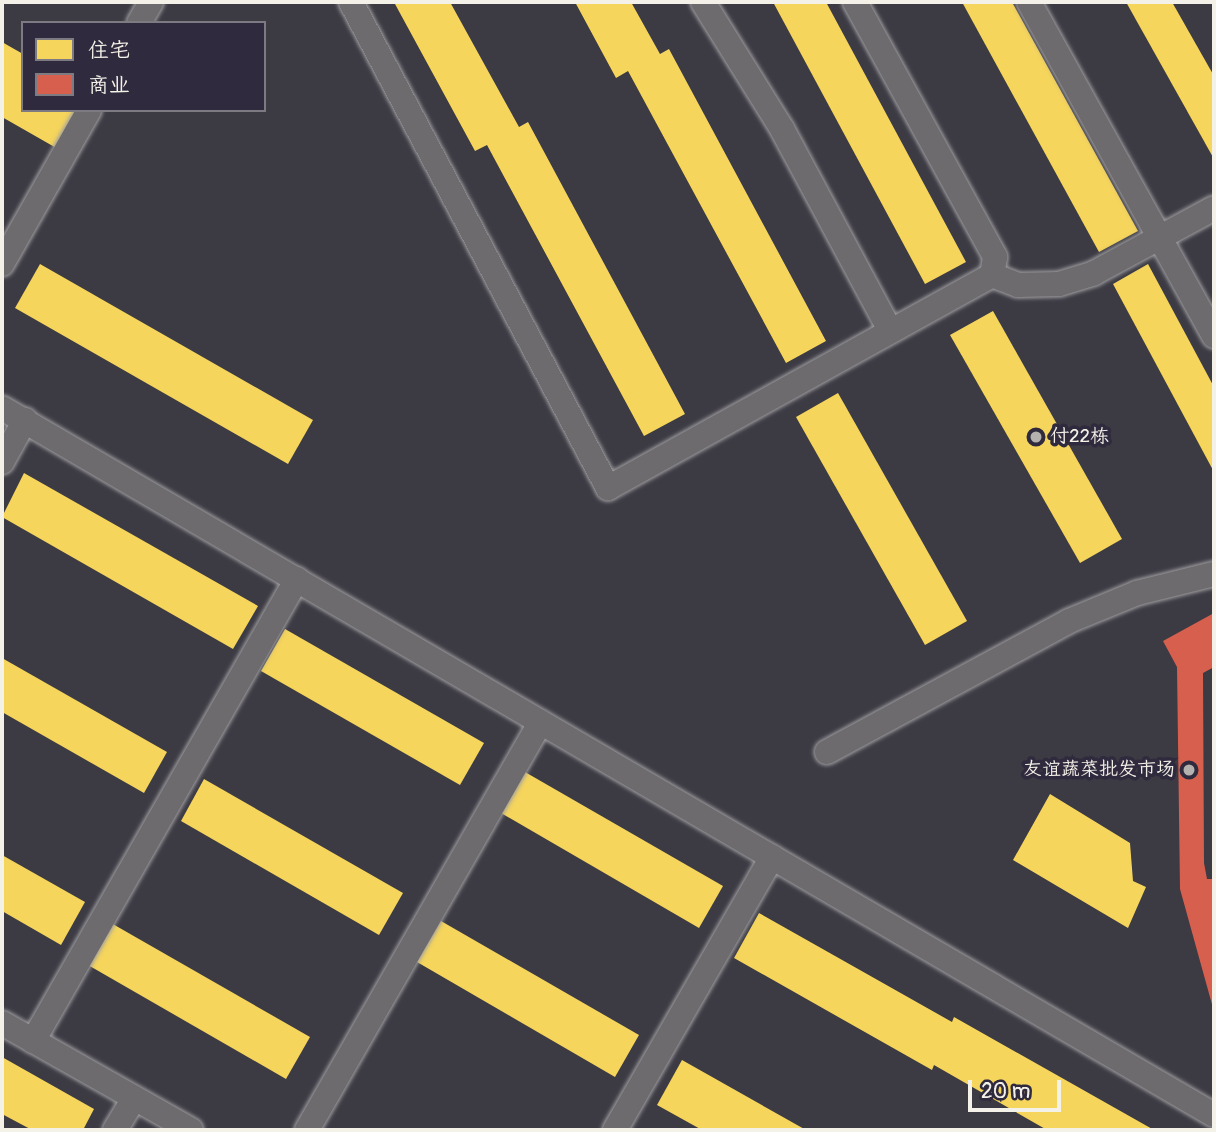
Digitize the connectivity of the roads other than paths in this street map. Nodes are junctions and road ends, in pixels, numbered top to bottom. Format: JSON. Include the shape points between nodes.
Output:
{"nodes":[{"id":1,"x":151,"y":2,"type":"edge"},
{"id":2,"x":352,"y":2,"type":"edge"},
{"id":3,"x":703,"y":2,"type":"edge"},
{"id":4,"x":855,"y":2,"type":"edge"},
{"id":5,"x":1029,"y":2,"type":"edge"},
{"id":6,"x":140,"y":21,"type":"edge"},
{"id":7,"x":88,"y":112,"type":"edge"},
{"id":8,"x":1214,"y":208,"type":"edge"},
{"id":9,"x":1160,"y":238,"type":"junction"},
{"id":10,"x":2,"y":264,"type":"edge"},
{"id":11,"x":992,"y":275,"type":"junction"},
{"id":12,"x":890,"y":330,"type":"junction"},
{"id":13,"x":1214,"y":336,"type":"edge"},
{"id":14,"x":2,"y":408,"type":"edge"},
{"id":15,"x":25,"y":420,"type":"junction"},
{"id":16,"x":2,"y":462,"type":"edge"},
{"id":17,"x":1214,"y":574,"type":"edge"},
{"id":18,"x":297,"y":579,"type":"junction"},
{"id":19,"x":541,"y":722,"type":"junction"},
{"id":20,"x":827,"y":752,"type":"dead end"},
{"id":21,"x":772,"y":857,"type":"junction"},
{"id":22,"x":2,"y":1023,"type":"edge"},
{"id":23,"x":33,"y":1041,"type":"junction"},
{"id":24,"x":134,"y":1098,"type":"junction"},
{"id":25,"x":1207,"y":1119,"type":"edge"},
{"id":26,"x":115,"y":1130,"type":"edge"},
{"id":27,"x":191,"y":1130,"type":"edge"},
{"id":28,"x":307,"y":1130,"type":"edge"},
{"id":29,"x":615,"y":1130,"type":"edge"}],
"edges":[{"from":1,"to":6,"type":"street"},
{"from":2,"to":12,"type":"street","via":[[608,488]]},
{"from":3,"to":12,"type":"street","via":[[782,129]]},
{"from":4,"to":11,"type":"street","via":[[996,257]]},
{"from":5,"to":9,"type":"street"},
{"from":7,"to":10,"type":"street"},
{"from":8,"to":9,"type":"street"},
{"from":9,"to":11,"type":"street","via":[[1094,273],[1059,284],[1018,285]]},
{"from":9,"to":13,"type":"street"},
{"from":11,"to":12,"type":"street"},
{"from":14,"to":15,"type":"street"},
{"from":15,"to":16,"type":"street"},
{"from":15,"to":18,"type":"street"},
{"from":17,"to":20,"type":"street","via":[[1137,593],[1069,621]]},
{"from":18,"to":19,"type":"street"},
{"from":18,"to":23,"type":"street"},
{"from":19,"to":21,"type":"street"},
{"from":19,"to":28,"type":"street"},
{"from":21,"to":25,"type":"street"},
{"from":21,"to":29,"type":"street"},
{"from":22,"to":23,"type":"street"},
{"from":23,"to":24,"type":"street"},
{"from":24,"to":26,"type":"street"},
{"from":24,"to":27,"type":"street"}]}
